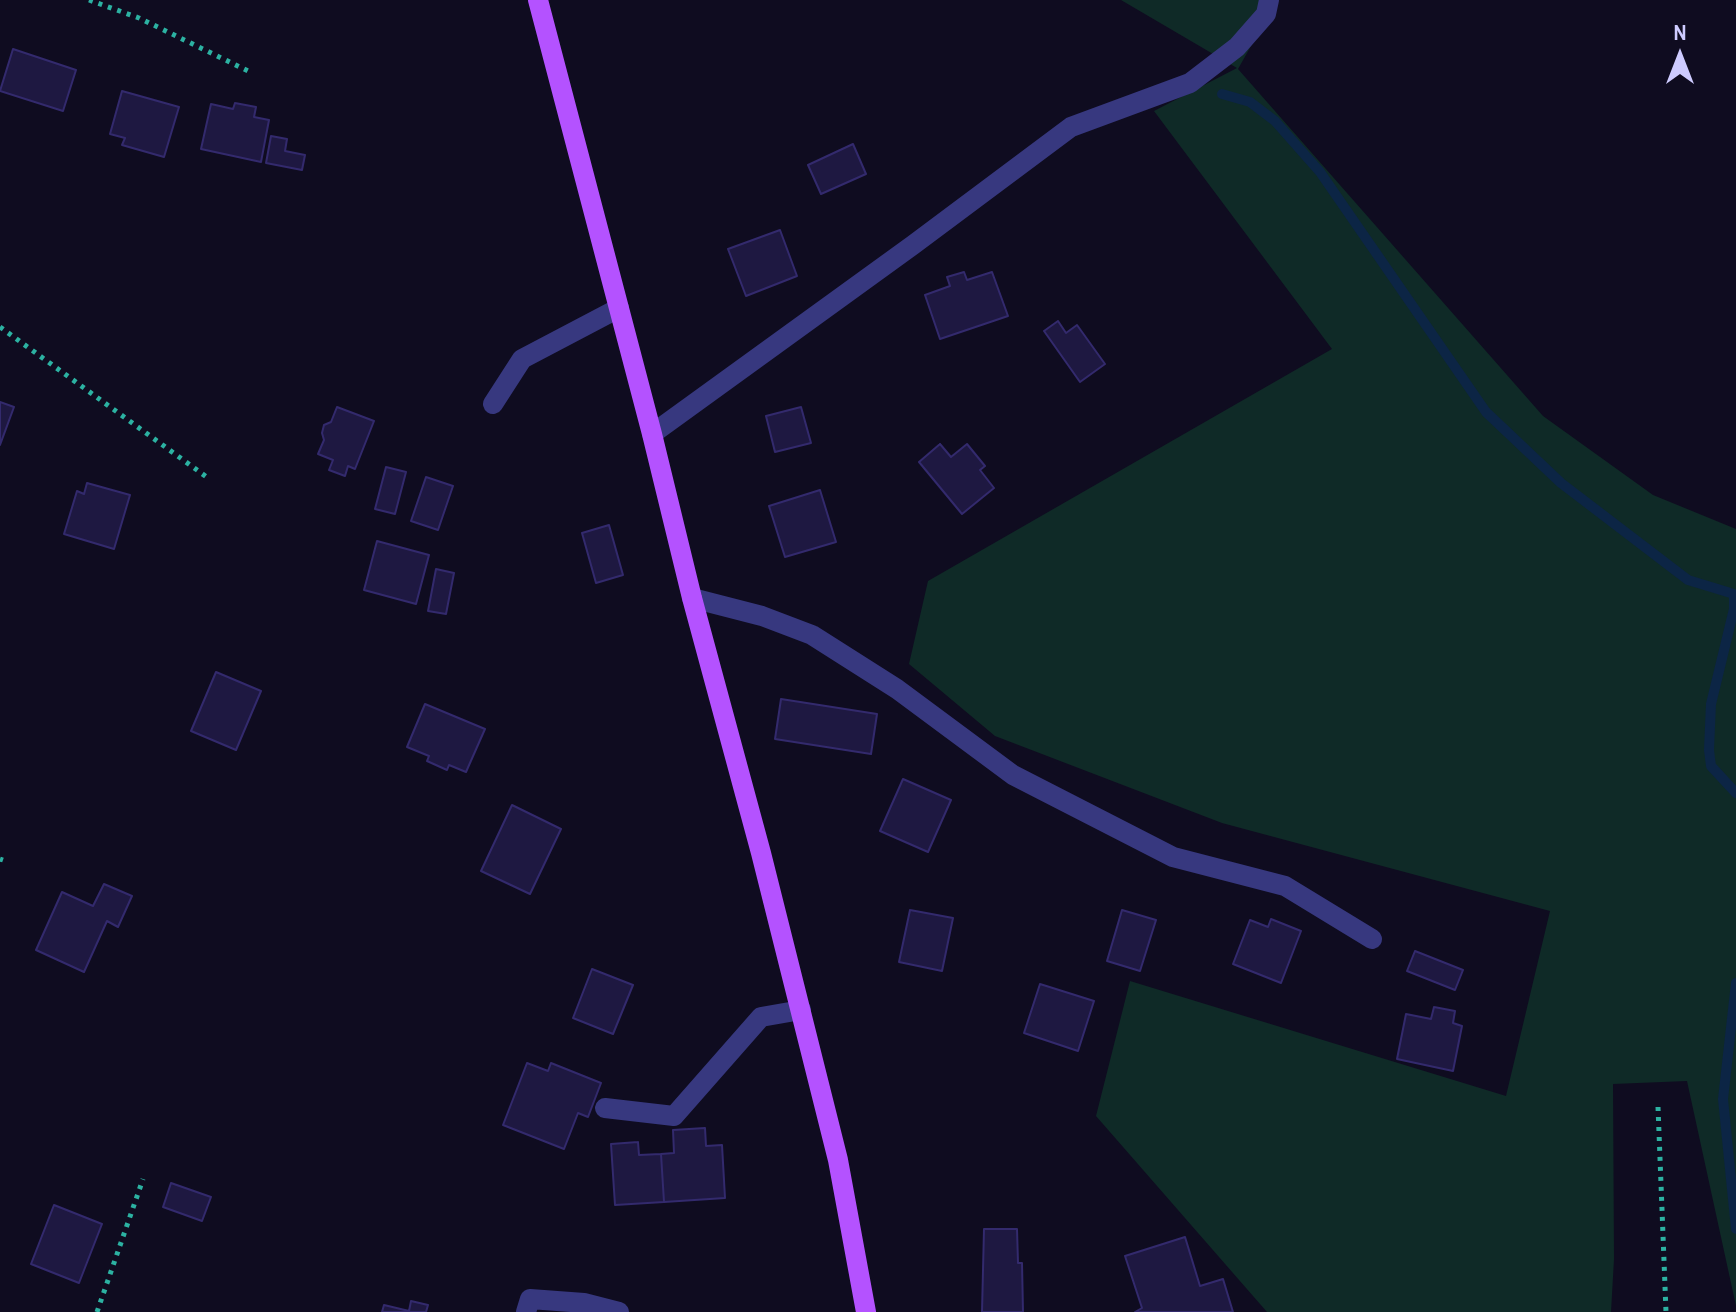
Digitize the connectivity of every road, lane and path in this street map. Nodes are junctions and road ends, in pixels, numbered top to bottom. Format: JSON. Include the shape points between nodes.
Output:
{"nodes":[{"id":1,"x":89,"y":0,"type":"edge"},
{"id":2,"x":538,"y":0,"type":"edge"},
{"id":3,"x":1269,"y":0,"type":"edge"},
{"id":4,"x":248,"y":71,"type":"dead end"},
{"id":5,"x":619,"y":308,"type":"junction"},
{"id":6,"x":0,"y":327,"type":"edge"},
{"id":7,"x":493,"y":404,"type":"dead end"},
{"id":8,"x":652,"y":434,"type":"junction"},
{"id":9,"x":208,"y":478,"type":"dead end"},
{"id":10,"x":692,"y":598,"type":"junction"},
{"id":11,"x":1372,"y":939,"type":"dead end"},
{"id":12,"x":801,"y":1010,"type":"junction"},
{"id":13,"x":1658,"y":1107,"type":"dead end"},
{"id":14,"x":605,"y":1108,"type":"dead end"},
{"id":15,"x":143,"y":1179,"type":"dead end"},
{"id":16,"x":97,"y":1312,"type":"edge"},
{"id":17,"x":526,"y":1312,"type":"edge"},
{"id":18,"x":619,"y":1312,"type":"edge"},
{"id":19,"x":866,"y":1312,"type":"edge"},
{"id":20,"x":1666,"y":1312,"type":"edge"}],
"edges":[{"from":1,"to":4,"type":"path"},
{"from":2,"to":5,"type":"main road"},
{"from":3,"to":8,"type":"lane","via":[[1266,14],[1237,47],[1190,83],[1071,127]]},
{"from":5,"to":7,"type":"lane","via":[[522,359]]},
{"from":5,"to":8,"type":"main road"},
{"from":6,"to":9,"type":"path"},
{"from":8,"to":10,"type":"main road"},
{"from":10,"to":11,"type":"lane","via":[[812,635],[897,689],[1013,775],[1173,857],[1285,886]]},
{"from":10,"to":12,"type":"main road"},
{"from":12,"to":14,"type":"lane","via":[[761,1017],[674,1116]]},
{"from":12,"to":19,"type":"main road","via":[[838,1160]]},
{"from":13,"to":20,"type":"path"},
{"from":15,"to":16,"type":"path"},
{"from":17,"to":18,"type":"lane","via":[[530,1299]]}]}
